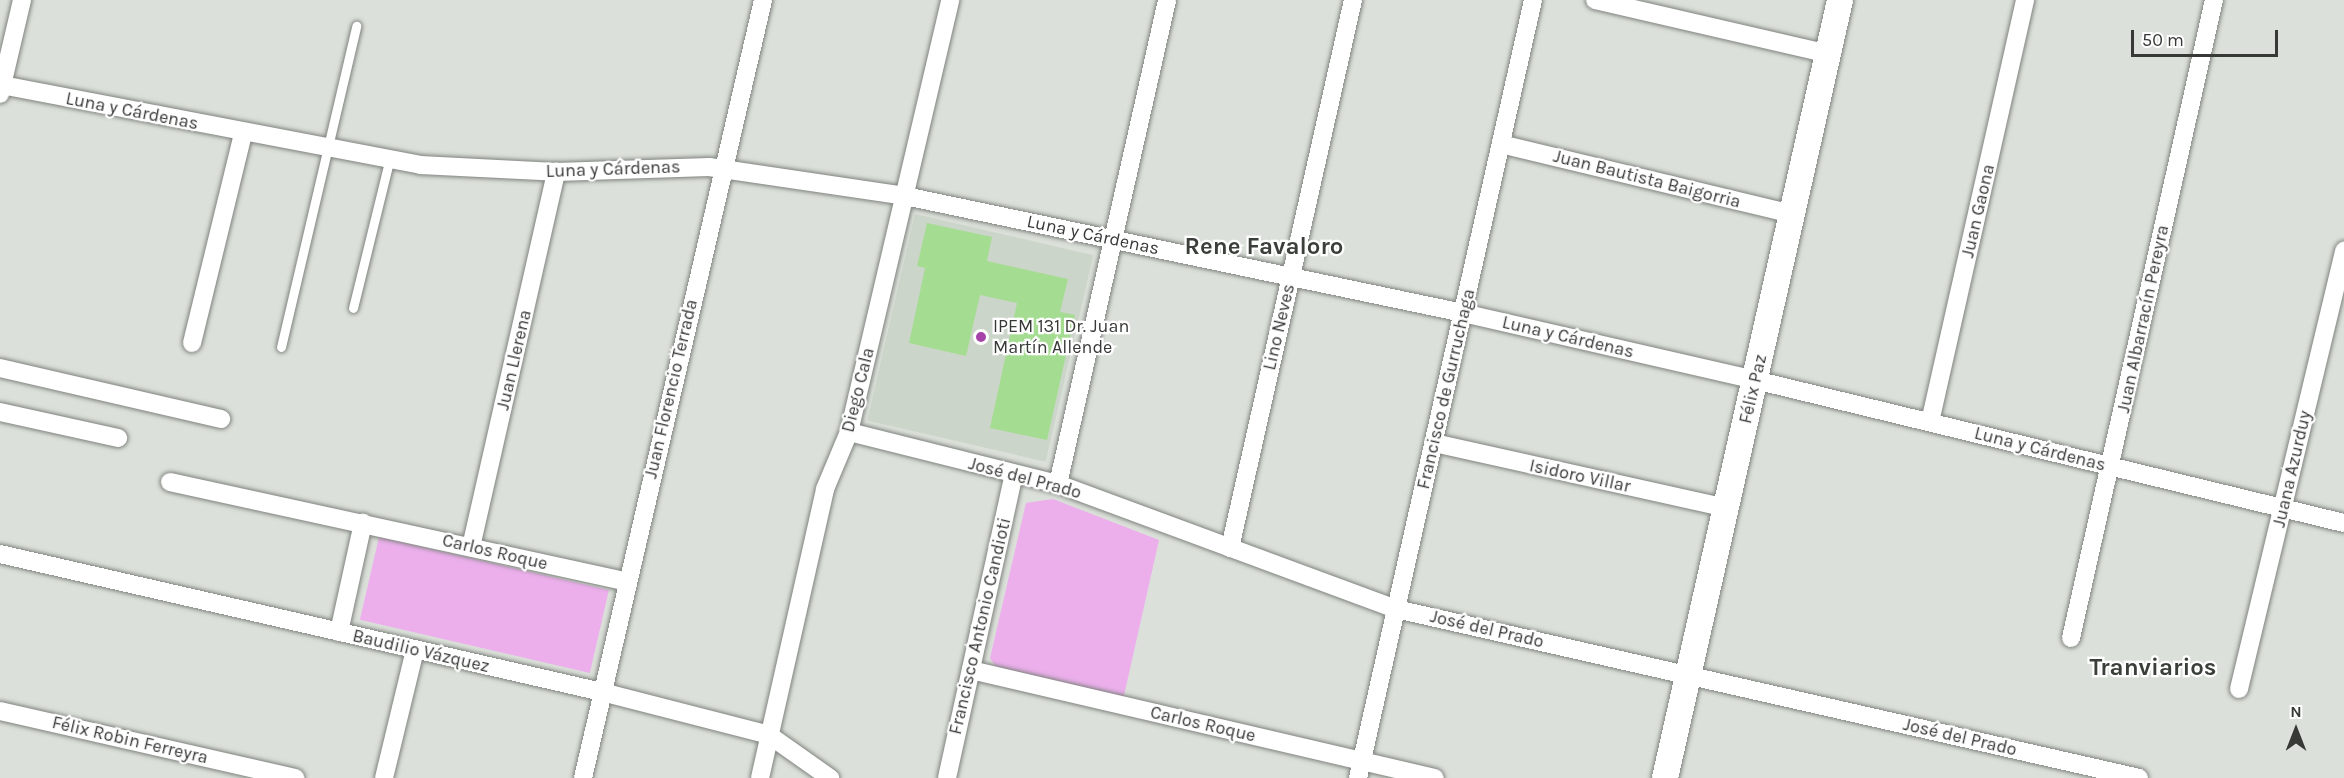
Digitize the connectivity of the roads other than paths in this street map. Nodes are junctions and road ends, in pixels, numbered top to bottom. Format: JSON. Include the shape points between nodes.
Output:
{"nodes":[{"id":1,"x":22,"y":0,"type":"edge"},
{"id":2,"x":763,"y":0,"type":"edge"},
{"id":3,"x":950,"y":0,"type":"edge"},
{"id":4,"x":1167,"y":0,"type":"edge"},
{"id":5,"x":1353,"y":0,"type":"edge"},
{"id":6,"x":1533,"y":0,"type":"edge"},
{"id":7,"x":1594,"y":0,"type":"edge"},
{"id":8,"x":1840,"y":0,"type":"edge"},
{"id":9,"x":2025,"y":0,"type":"edge"},
{"id":10,"x":2214,"y":0,"type":"edge"},
{"id":11,"x":356,"y":26,"type":"dead end"},
{"id":12,"x":1828,"y":54,"type":"junction"},
{"id":13,"x":1,"y":90,"type":"edge"},
{"id":14,"x":243,"y":133,"type":"junction"},
{"id":15,"x":1501,"y":144,"type":"junction"},
{"id":16,"x":328,"y":150,"type":"junction"},
{"id":17,"x":389,"y":161,"type":"junction"},
{"id":18,"x":722,"y":168,"type":"junction"},
{"id":19,"x":556,"y":172,"type":"junction"},
{"id":20,"x":905,"y":196,"type":"junction"},
{"id":21,"x":1792,"y":214,"type":"junction"},
{"id":22,"x":1113,"y":238,"type":"junction"},
{"id":23,"x":2344,"y":250,"type":"edge"},
{"id":24,"x":1290,"y":279,"type":"junction"},
{"id":25,"x":353,"y":308,"type":"dead end"},
{"id":26,"x":1463,"y":313,"type":"junction"},
{"id":27,"x":192,"y":343,"type":"dead end"},
{"id":28,"x":281,"y":346,"type":"dead end"},
{"id":29,"x":0,"y":368,"type":"edge"},
{"id":30,"x":1755,"y":380,"type":"junction"},
{"id":31,"x":0,"y":412,"type":"edge"},
{"id":32,"x":221,"y":419,"type":"dead end"},
{"id":33,"x":1930,"y":422,"type":"junction"},
{"id":34,"x":849,"y":432,"type":"junction"},
{"id":35,"x":118,"y":438,"type":"dead end"},
{"id":36,"x":1434,"y":443,"type":"junction"},
{"id":37,"x":2110,"y":467,"type":"junction"},
{"id":38,"x":1014,"y":474,"type":"junction"},
{"id":39,"x":170,"y":482,"type":"dead end"},
{"id":40,"x":1058,"y":484,"type":"junction"},
{"id":41,"x":1726,"y":508,"type":"junction"},
{"id":42,"x":2283,"y":508,"type":"junction"},
{"id":43,"x":363,"y":523,"type":"junction"},
{"id":44,"x":2344,"y":523,"type":"edge"},
{"id":45,"x":471,"y":547,"type":"junction"},
{"id":46,"x":1230,"y":548,"type":"junction"},
{"id":47,"x":0,"y":554,"type":"edge"},
{"id":48,"x":627,"y":582,"type":"junction"},
{"id":49,"x":1396,"y":609,"type":"junction"},
{"id":50,"x":339,"y":632,"type":"junction"},
{"id":51,"x":2071,"y":638,"type":"dead end"},
{"id":52,"x":415,"y":650,"type":"junction"},
{"id":53,"x":971,"y":670,"type":"junction"},
{"id":54,"x":1689,"y":674,"type":"junction"},
{"id":55,"x":2239,"y":689,"type":"dead end"},
{"id":56,"x":602,"y":692,"type":"junction"},
{"id":57,"x":0,"y":711,"type":"edge"},
{"id":58,"x":770,"y":735,"type":"junction"},
{"id":59,"x":1360,"y":769,"type":"edge"},
{"id":60,"x":385,"y":776,"type":"edge"},
{"id":61,"x":296,"y":778,"type":"edge"},
{"id":62,"x":583,"y":778,"type":"edge"},
{"id":63,"x":760,"y":778,"type":"edge"},
{"id":64,"x":830,"y":778,"type":"edge"},
{"id":65,"x":947,"y":778,"type":"edge"},
{"id":66,"x":1435,"y":778,"type":"edge"},
{"id":67,"x":1665,"y":778,"type":"edge"},
{"id":68,"x":2139,"y":778,"type":"edge"}],
"edges":[{"from":1,"to":13,"type":"street"},
{"from":2,"to":18,"type":"street","name":"Juan Florencio Terrada"},
{"from":3,"to":20,"type":"street","name":"Diego Cala"},
{"from":4,"to":22,"type":"street"},
{"from":5,"to":24,"type":"street","name":"Lino Neves"},
{"from":6,"to":15,"type":"street","name":"Francisco de Gurruchaga"},
{"from":7,"to":12,"type":"street"},
{"from":8,"to":12,"type":"main road","name":"Félix Paz"},
{"from":9,"to":33,"type":"street","name":"Juan Gaona"},
{"from":10,"to":37,"type":"street","name":"Juan Albarracín Pereyra"},
{"from":11,"to":16,"type":"lane"},
{"from":12,"to":21,"type":"main road","name":"Félix Paz"},
{"from":13,"to":14,"type":"street","name":"Luna y Cárdenas"},
{"from":14,"to":16,"type":"street","name":"Luna y Cárdenas"},
{"from":14,"to":27,"type":"street"},
{"from":15,"to":21,"type":"street","name":"Juan Bautista Baigorria"},
{"from":15,"to":26,"type":"street","name":"Francisco de Gurruchaga"},
{"from":16,"to":17,"type":"street","name":"Luna y Cárdenas"},
{"from":16,"to":28,"type":"lane"},
{"from":17,"to":19,"type":"street","name":"Luna y Cárdenas"},
{"from":17,"to":25,"type":"lane"},
{"from":18,"to":19,"type":"street","name":"Luna y Cárdenas"},
{"from":18,"to":20,"type":"street","name":"Luna y Cárdenas"},
{"from":18,"to":48,"type":"street","name":"Juan Florencio Terrada"},
{"from":19,"to":45,"type":"street","name":"Juan Llerena"},
{"from":20,"to":22,"type":"street","name":"Luna y Cárdenas"},
{"from":20,"to":34,"type":"street","name":"Diego Cala"},
{"from":21,"to":30,"type":"main road","name":"Félix Paz"},
{"from":22,"to":24,"type":"street","name":"Luna y Cárdenas"},
{"from":22,"to":40,"type":"street"},
{"from":23,"to":42,"type":"street","name":"Juana Azurduy"},
{"from":24,"to":26,"type":"street","name":"Luna y Cárdenas"},
{"from":24,"to":46,"type":"street","name":"Lino Neves"},
{"from":26,"to":30,"type":"street","name":"Luna y Cárdenas"},
{"from":26,"to":36,"type":"street","name":"Francisco de Gurruchaga"},
{"from":29,"to":32,"type":"street"},
{"from":30,"to":33,"type":"street","name":"Luna y Cárdenas"},
{"from":30,"to":41,"type":"main road","name":"Félix Paz"},
{"from":31,"to":35,"type":"street"},
{"from":33,"to":37,"type":"street","name":"Luna y Cárdenas"},
{"from":34,"to":38,"type":"street","name":"José del Prado"},
{"from":34,"to":58,"type":"street","name":"Diego Cala","via":[[825,489]]},
{"from":36,"to":41,"type":"street","name":"Isidoro Villar"},
{"from":36,"to":49,"type":"street","name":"Francisco de Gurruchaga"},
{"from":37,"to":42,"type":"street","name":"Luna y Cárdenas"},
{"from":37,"to":51,"type":"street","name":"Juan Albarracín Pereyra"},
{"from":38,"to":40,"type":"street","name":"José del Prado"},
{"from":38,"to":53,"type":"street","name":"Francisco Antonio Candioti"},
{"from":39,"to":43,"type":"street","name":"Carlos Roque"},
{"from":40,"to":46,"type":"street","name":"José del Prado"},
{"from":41,"to":54,"type":"main road","name":"Félix Paz"},
{"from":42,"to":44,"type":"street","name":"Luna y Cárdenas"},
{"from":42,"to":55,"type":"street","name":"Juana Azurduy"},
{"from":43,"to":45,"type":"street","name":"Carlos Roque"},
{"from":43,"to":50,"type":"street"},
{"from":45,"to":48,"type":"street","name":"Carlos Roque"},
{"from":46,"to":49,"type":"street","name":"José del Prado"},
{"from":47,"to":50,"type":"street","name":"Baudilio Vázquez"},
{"from":48,"to":56,"type":"street","name":"Juan Florencio Terrada"},
{"from":49,"to":54,"type":"street","name":"José del Prado"},
{"from":49,"to":59,"type":"street","name":"Francisco de Gurruchaga"},
{"from":50,"to":52,"type":"street","name":"Baudilio Vázquez"},
{"from":52,"to":56,"type":"street","name":"Baudilio Vázquez"},
{"from":52,"to":60,"type":"street"},
{"from":53,"to":59,"type":"street","name":"Carlos Roque"},
{"from":53,"to":65,"type":"street","name":"Francisco Antonio Candioti"},
{"from":54,"to":67,"type":"main road","name":"Félix Paz"},
{"from":54,"to":68,"type":"street","name":"José del Prado"},
{"from":56,"to":58,"type":"street","name":"Baudilio Vázquez"},
{"from":56,"to":62,"type":"street","name":"Juan Florencio Terrada"},
{"from":57,"to":61,"type":"street","name":"Félix Robin Ferreyra"},
{"from":58,"to":63,"type":"street","name":"Diego Cala"},
{"from":58,"to":64,"type":"street","name":"Baudilio Vázquez"},
{"from":59,"to":66,"type":"street","name":"Carlos Roque"}]}
